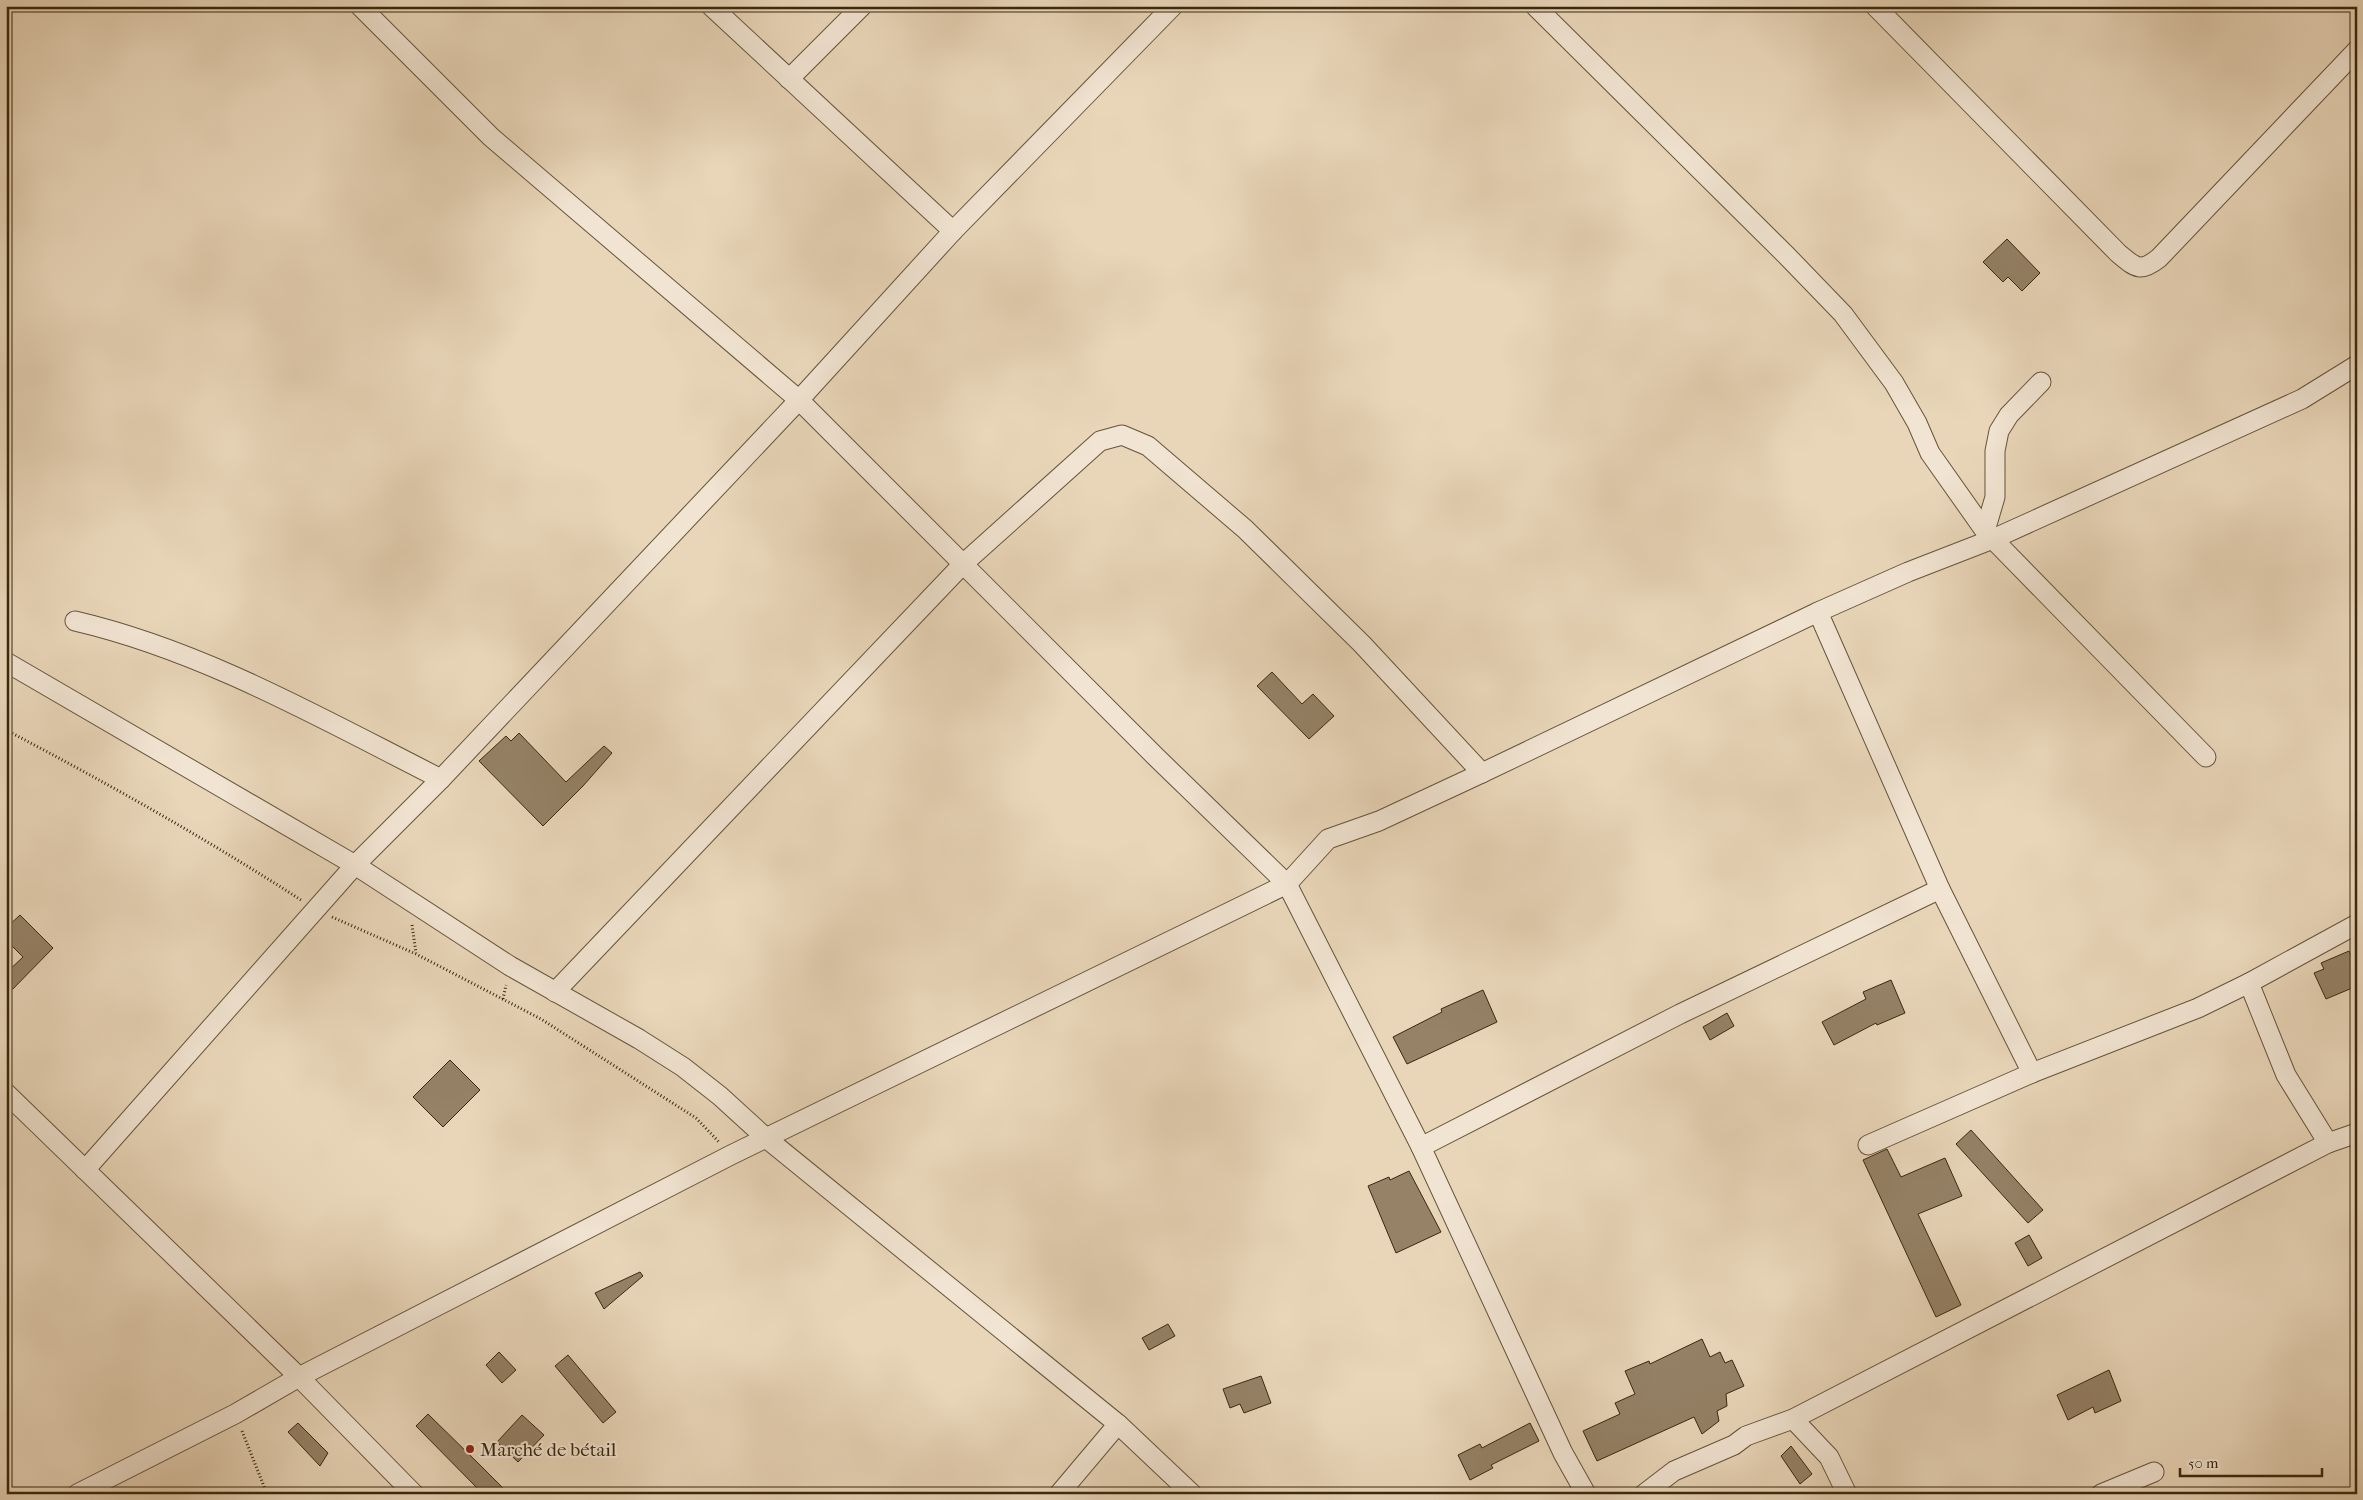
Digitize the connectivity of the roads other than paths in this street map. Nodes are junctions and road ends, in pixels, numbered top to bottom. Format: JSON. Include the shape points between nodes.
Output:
{"nodes":[{"id":1,"x":360,"y":6,"type":"edge"},
{"id":2,"x":711,"y":6,"type":"edge"},
{"id":3,"x":862,"y":6,"type":"edge"},
{"id":4,"x":1174,"y":6,"type":"edge"},
{"id":5,"x":1535,"y":6,"type":"edge"},
{"id":6,"x":1875,"y":6,"type":"edge"},
{"id":7,"x":2357,"y":50,"type":"edge"},
{"id":8,"x":789,"y":78,"type":"junction"},
{"id":9,"x":953,"y":231,"type":"junction"},
{"id":10,"x":2357,"y":365,"type":"edge"},
{"id":11,"x":2041,"y":382,"type":"dead end"},
{"id":12,"x":799,"y":400,"type":"junction"},
{"id":13,"x":1989,"y":535,"type":"junction"},
{"id":14,"x":962,"y":564,"type":"junction"},
{"id":15,"x":1818,"y":612,"type":"junction"},
{"id":16,"x":75,"y":621,"type":"dead end"},
{"id":17,"x":6,"y":662,"type":"edge"},
{"id":18,"x":2206,"y":757,"type":"dead end"},
{"id":19,"x":1482,"y":773,"type":"junction"},
{"id":20,"x":441,"y":779,"type":"junction"},
{"id":21,"x":355,"y":865,"type":"junction"},
{"id":22,"x":1288,"y":884,"type":"junction"},
{"id":23,"x":1940,"y":889,"type":"junction"},
{"id":24,"x":2357,"y":924,"type":"edge"},
{"id":25,"x":2249,"y":983,"type":"junction"},
{"id":26,"x":555,"y":992,"type":"junction"},
{"id":27,"x":2032,"y":1073,"type":"junction"},
{"id":28,"x":6,"y":1094,"type":"edge"},
{"id":29,"x":2357,"y":1133,"type":"edge"},
{"id":30,"x":766,"y":1138,"type":"junction"},
{"id":31,"x":2328,"y":1143,"type":"junction"},
{"id":32,"x":1868,"y":1146,"type":"dead end"},
{"id":33,"x":1421,"y":1148,"type":"junction"},
{"id":34,"x":85,"y":1170,"type":"junction"},
{"id":35,"x":299,"y":1377,"type":"junction"},
{"id":36,"x":1793,"y":1419,"type":"junction"},
{"id":37,"x":1118,"y":1424,"type":"junction"},
{"id":38,"x":2154,"y":1472,"type":"dead end"},
{"id":39,"x":77,"y":1494,"type":"edge"},
{"id":40,"x":414,"y":1494,"type":"edge"},
{"id":41,"x":1059,"y":1494,"type":"edge"},
{"id":42,"x":1192,"y":1494,"type":"edge"},
{"id":43,"x":1586,"y":1494,"type":"edge"},
{"id":44,"x":1644,"y":1494,"type":"edge"},
{"id":45,"x":1847,"y":1494,"type":"edge"},
{"id":46,"x":2101,"y":1494,"type":"edge"}],
"edges":[{"from":1,"to":12,"type":"street","via":[[491,137]]},
{"from":2,"to":8,"type":"street"},
{"from":3,"to":8,"type":"street"},
{"from":4,"to":9,"type":"street"},
{"from":5,"to":13,"type":"street","via":[[1843,314],[1894,383],[1930,453]]},
{"from":6,"to":7,"type":"street","via":[[2118,253],[2141,268],[2159,258]]},
{"from":8,"to":9,"type":"street"},
{"from":9,"to":12,"type":"street"},
{"from":10,"to":13,"type":"street","via":[[2302,399]]},
{"from":11,"to":13,"type":"street","via":[[1998,431],[1995,497]]},
{"from":12,"to":14,"type":"street"},
{"from":12,"to":20,"type":"street"},
{"from":13,"to":15,"type":"street"},
{"from":13,"to":18,"type":"street"},
{"from":14,"to":19,"type":"street","via":[[1100,441],[1122,435],[1148,446],[1245,529],[1362,644]]},
{"from":14,"to":22,"type":"street"},
{"from":14,"to":26,"type":"street"},
{"from":15,"to":19,"type":"street"},
{"from":15,"to":23,"type":"street"},
{"from":16,"to":20,"type":"street","via":[[111,629],[184,655],[288,702]]},
{"from":17,"to":21,"type":"street"},
{"from":19,"to":22,"type":"street","via":[[1379,821],[1328,839]]},
{"from":20,"to":21,"type":"street"},
{"from":21,"to":26,"type":"street"},
{"from":21,"to":34,"type":"street"},
{"from":22,"to":30,"type":"street"},
{"from":22,"to":33,"type":"street"},
{"from":23,"to":27,"type":"street"},
{"from":23,"to":33,"type":"street","via":[[1680,1014]]},
{"from":24,"to":25,"type":"street"},
{"from":25,"to":27,"type":"street","via":[[2198,1008]]},
{"from":25,"to":31,"type":"street","via":[[2286,1075]]},
{"from":26,"to":30,"type":"street","via":[[684,1067]]},
{"from":27,"to":32,"type":"street"},
{"from":28,"to":34,"type":"street"},
{"from":29,"to":31,"type":"street"},
{"from":30,"to":35,"type":"street"},
{"from":30,"to":37,"type":"street"},
{"from":31,"to":36,"type":"street"},
{"from":33,"to":43,"type":"street","via":[[1563,1453]]},
{"from":34,"to":35,"type":"street"},
{"from":35,"to":39,"type":"street","via":[[235,1414]]},
{"from":35,"to":40,"type":"street"},
{"from":36,"to":44,"type":"street","via":[[1746,1436],[1734,1445],[1674,1471]]},
{"from":36,"to":45,"type":"street","via":[[1829,1457]]},
{"from":37,"to":41,"type":"street"},
{"from":37,"to":42,"type":"street"},
{"from":38,"to":46,"type":"street"}]}
